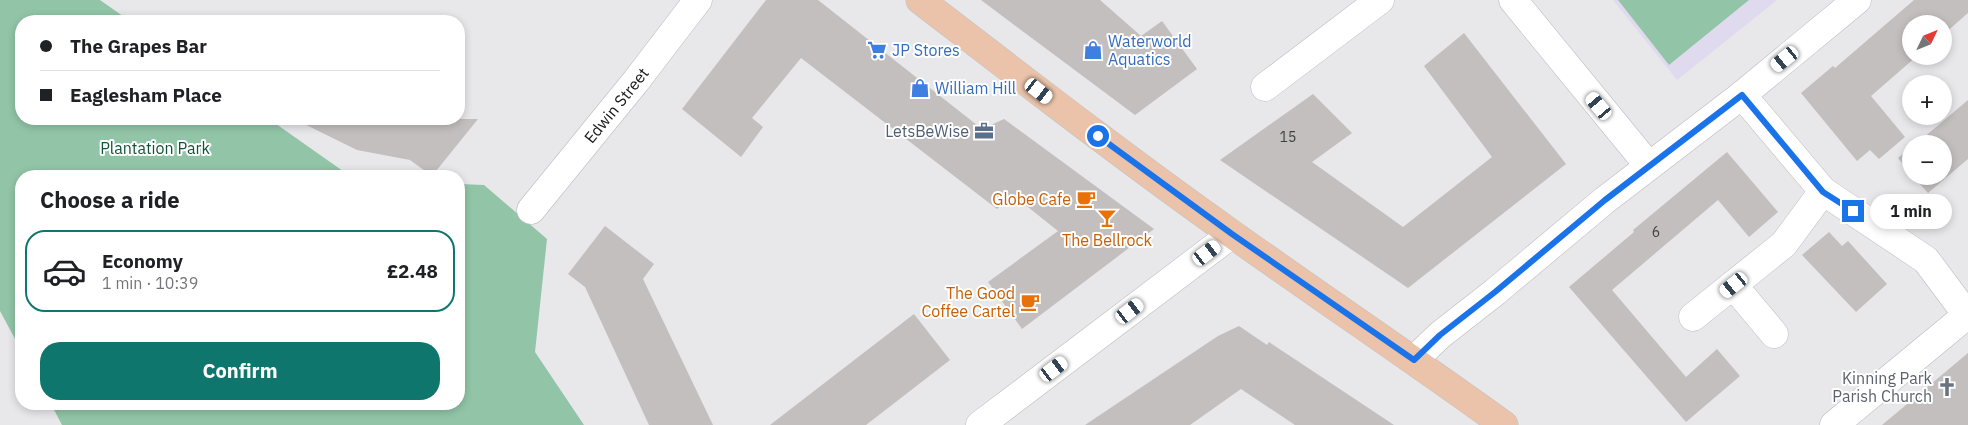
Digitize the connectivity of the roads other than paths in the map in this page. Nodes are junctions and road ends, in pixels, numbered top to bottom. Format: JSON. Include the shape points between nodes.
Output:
{"nodes":[{"id":1,"x":698,"y":0,"type":"edge"},
{"id":2,"x":920,"y":0,"type":"edge"},
{"id":3,"x":1380,"y":0,"type":"edge"},
{"id":4,"x":1513,"y":0,"type":"edge"},
{"id":5,"x":1857,"y":0,"type":"edge"},
{"id":6,"x":1266,"y":87,"type":"dead end"},
{"id":7,"x":1742,"y":95,"type":"junction"},
{"id":8,"x":1649,"y":166,"type":"junction"},
{"id":9,"x":1823,"y":192,"type":"junction"},
{"id":10,"x":531,"y":210,"type":"dead end"},
{"id":11,"x":1232,"y":234,"type":"junction"},
{"id":12,"x":1734,"y":285,"type":"junction"},
{"id":13,"x":1693,"y":317,"type":"dead end"},
{"id":14,"x":1774,"y":334,"type":"dead end"},
{"id":15,"x":1414,"y":360,"type":"junction"},
{"id":16,"x":980,"y":425,"type":"edge"},
{"id":17,"x":1504,"y":425,"type":"edge"},
{"id":18,"x":1834,"y":425,"type":"edge"}],
"edges":[{"from":1,"to":10,"type":"street","name":"Edwin Street"},
{"from":2,"to":11,"type":"main road","via":[[1112,148]]},
{"from":3,"to":6,"type":"street"},
{"from":4,"to":8,"type":"street"},
{"from":5,"to":7,"type":"street"},
{"from":7,"to":8,"type":"street"},
{"from":7,"to":9,"type":"street"},
{"from":8,"to":15,"type":"street","via":[[1440,335]]},
{"from":9,"to":12,"type":"street","via":[[1784,244]]},
{"from":9,"to":18,"type":"street","via":[[1926,260],[1967,315]]},
{"from":11,"to":15,"type":"main road"},
{"from":11,"to":16,"type":"street"},
{"from":12,"to":13,"type":"street"},
{"from":12,"to":14,"type":"street"},
{"from":15,"to":17,"type":"main road"}]}
